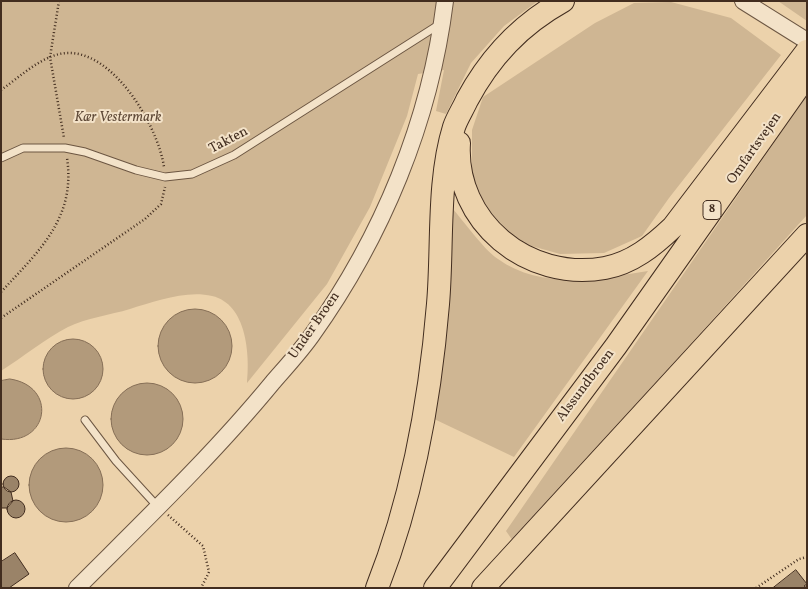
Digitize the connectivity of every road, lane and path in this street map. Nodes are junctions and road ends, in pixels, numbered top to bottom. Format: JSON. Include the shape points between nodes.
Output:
{"nodes":[{"id":1,"x":445,"y":1,"type":"edge"},
{"id":2,"x":562,"y":1,"type":"edge"},
{"id":3,"x":743,"y":1,"type":"edge"},
{"id":4,"x":442,"y":23,"type":"junction"},
{"id":5,"x":807,"y":41,"type":"edge"},
{"id":6,"x":807,"y":51,"type":"edge"},
{"id":7,"x":807,"y":75,"type":"edge"},
{"id":8,"x":1,"y":90,"type":"edge"},
{"id":9,"x":467,"y":100,"type":"junction"},
{"id":10,"x":1,"y":158,"type":"edge"},
{"id":11,"x":165,"y":177,"type":"junction"},
{"id":12,"x":807,"y":235,"type":"edge"},
{"id":13,"x":1,"y":318,"type":"edge"},
{"id":14,"x":616,"y":346,"type":"junction"},
{"id":15,"x":85,"y":420,"type":"dead end"},
{"id":16,"x":158,"y":507,"type":"junction"},
{"id":17,"x":807,"y":557,"type":"edge"},
{"id":18,"x":77,"y":588,"type":"edge"},
{"id":19,"x":201,"y":588,"type":"edge"},
{"id":20,"x":377,"y":588,"type":"edge"},
{"id":21,"x":435,"y":588,"type":"edge"},
{"id":22,"x":451,"y":588,"type":"edge"},
{"id":23,"x":482,"y":588,"type":"edge"},
{"id":24,"x":756,"y":588,"type":"edge"}],
"edges":[{"from":1,"to":4,"type":"street","name":"Under Broen"},
{"from":2,"to":9,"type":"highway","via":[[519,30],[481,74]]},
{"from":3,"to":5,"type":"street"},
{"from":4,"to":11,"type":"lane","name":"Takten","via":[[234,155],[192,174]]},
{"from":4,"to":16,"type":"street","name":"Under Broen","via":[[428,94],[415,137],[388,204],[358,264],[311,336],[234,429]]},
{"from":6,"to":9,"type":"highway","via":[[673,228],[654,246],[606,268],[580,271],[545,265],[506,246],[487,228],[472,206],[458,155]]},
{"from":7,"to":14,"type":"highway","name":"Omfartsvejen","number":"8"},
{"from":8,"to":11,"type":"path","via":[[50,57],[67,53],[94,60],[107,67],[128,88],[156,140]]},
{"from":9,"to":20,"type":"highway","via":[[454,125],[447,162],[438,304],[413,480],[394,546]]},
{"from":10,"to":11,"type":"lane","name":"Takten","via":[[23,148],[66,148]]},
{"from":11,"to":13,"type":"path","via":[[161,204],[145,219]]},
{"from":12,"to":23,"type":"highway"},
{"from":14,"to":21,"type":"highway","name":"Alssundbroen","number":"8"},
{"from":14,"to":22,"type":"highway","name":"Alssundbroen","number":"8","via":[[576,411]]},
{"from":15,"to":16,"type":"lane","via":[[116,461]]},
{"from":16,"to":18,"type":"street","name":"Under Broen"},
{"from":16,"to":19,"type":"path","via":[[203,546],[209,572]]},
{"from":17,"to":24,"type":"path"}]}
